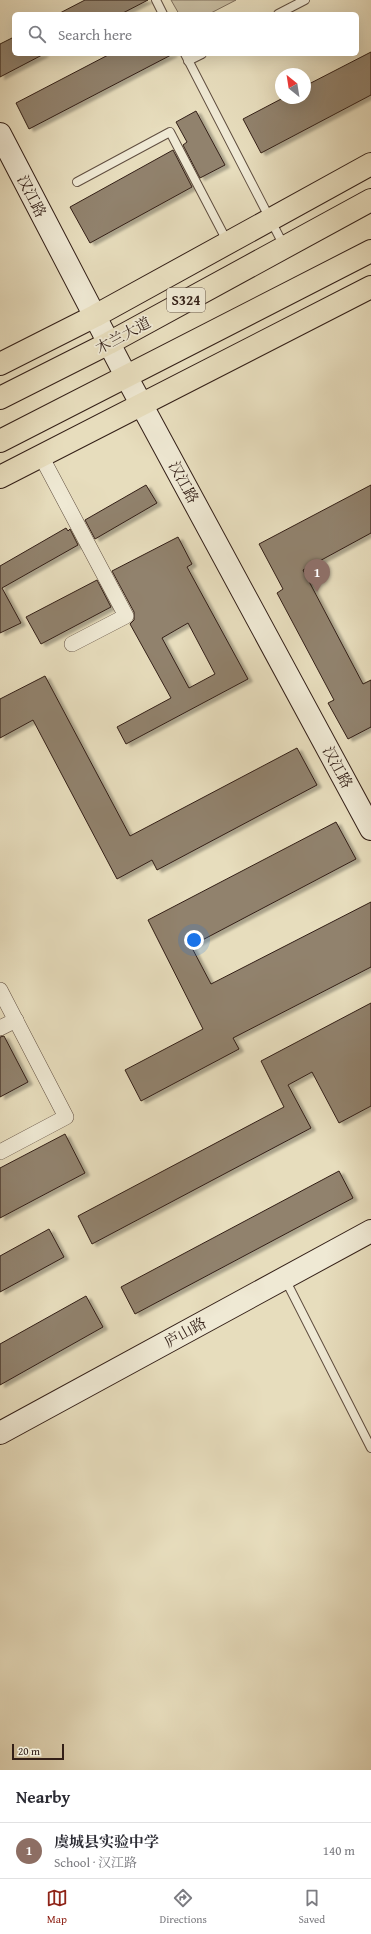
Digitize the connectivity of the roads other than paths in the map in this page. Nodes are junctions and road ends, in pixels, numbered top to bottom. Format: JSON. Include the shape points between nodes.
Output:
{"nodes":[{"id":1,"x":156,"y":0,"type":"edge"},
{"id":2,"x":305,"y":0,"type":"edge"},
{"id":3,"x":162,"y":12,"type":"edge"},
{"id":4,"x":282,"y":12,"type":"edge"},
{"id":5,"x":187,"y":58,"type":"edge"},
{"id":6,"x":0,"y":134,"type":"edge"},
{"id":7,"x":371,"y":164,"type":"edge"},
{"id":8,"x":76,"y":182,"type":"dead end"},
{"id":9,"x":371,"y":200,"type":"edge"},
{"id":10,"x":270,"y":218,"type":"junction"},
{"id":11,"x":227,"y":242,"type":"junction"},
{"id":12,"x":284,"y":246,"type":"junction"},
{"id":13,"x":371,"y":251,"type":"edge"},
{"id":14,"x":371,"y":287,"type":"edge"},
{"id":15,"x":95,"y":316,"type":"junction"},
{"id":16,"x":109,"y":343,"type":"junction"},
{"id":17,"x":0,"y":364,"type":"edge"},
{"id":18,"x":126,"y":376,"type":"junction"},
{"id":19,"x":0,"y":398,"type":"edge"},
{"id":20,"x":142,"y":405,"type":"junction"},
{"id":21,"x":0,"y":441,"type":"edge"},
{"id":22,"x":41,"y":456,"type":"junction"},
{"id":23,"x":0,"y":477,"type":"edge"},
{"id":24,"x":72,"y":644,"type":"dead end"},
{"id":25,"x":371,"y":829,"type":"edge"},
{"id":26,"x":0,"y":990,"type":"edge"},
{"id":27,"x":16,"y":1020,"type":"junction"},
{"id":28,"x":0,"y":1028,"type":"edge"},
{"id":29,"x":0,"y":1152,"type":"edge"},
{"id":30,"x":371,"y":1231,"type":"edge"},
{"id":31,"x":284,"y":1278,"type":"junction"},
{"id":32,"x":0,"y":1433,"type":"edge"},
{"id":33,"x":371,"y":1448,"type":"edge"}],
"edges":[{"from":1,"to":3,"type":"lane"},
{"from":2,"to":4,"type":"lane"},
{"from":5,"to":10,"type":"lane"},
{"from":6,"to":15,"type":"street","name":"汉江路"},
{"from":7,"to":10,"type":"main road"},
{"from":8,"to":11,"type":"lane","via":[[170,132]]},
{"from":9,"to":12,"type":"main road","name":"木兰大道","number":"S324"},
{"from":10,"to":11,"type":"main road"},
{"from":10,"to":12,"type":"lane"},
{"from":11,"to":15,"type":"main road"},
{"from":12,"to":16,"type":"main road","name":"木兰大道","number":"S324"},
{"from":13,"to":18,"type":"main road","number":"S324"},
{"from":14,"to":20,"type":"main road"},
{"from":15,"to":16,"type":"street","name":"汉江路"},
{"from":15,"to":17,"type":"main road"},
{"from":16,"to":18,"type":"street","name":"汉江路"},
{"from":16,"to":19,"type":"main road","name":"木兰大道","number":"S324"},
{"from":18,"to":20,"type":"street","name":"汉江路"},
{"from":18,"to":21,"type":"main road","number":"S324"},
{"from":20,"to":22,"type":"main road"},
{"from":20,"to":25,"type":"street","name":"汉江路"},
{"from":22,"to":23,"type":"main road"},
{"from":22,"to":24,"type":"street","via":[[126,616]]},
{"from":26,"to":27,"type":"street"},
{"from":27,"to":28,"type":"street"},
{"from":27,"to":29,"type":"street","via":[[66,1117]]},
{"from":30,"to":31,"type":"street","name":"庐山路"},
{"from":31,"to":32,"type":"street","name":"庐山路"},
{"from":31,"to":33,"type":"lane"}]}
